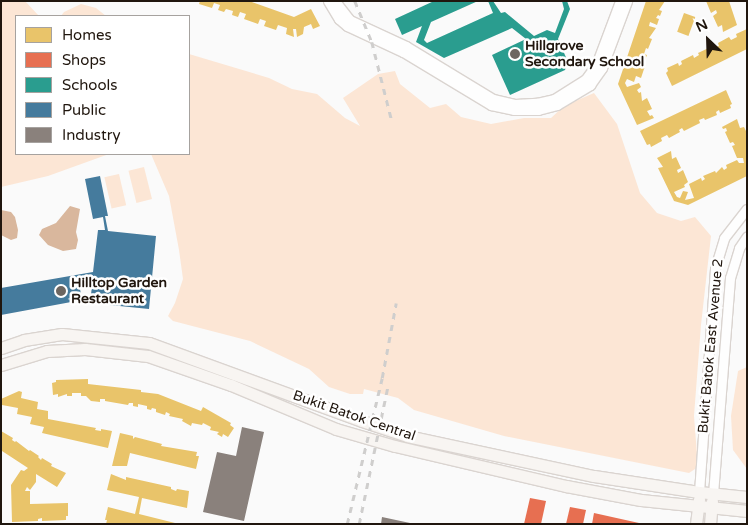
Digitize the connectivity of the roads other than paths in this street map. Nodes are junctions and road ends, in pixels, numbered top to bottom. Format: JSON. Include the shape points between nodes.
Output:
{"nodes":[{"id":1,"x":328,"y":1,"type":"edge"},
{"id":2,"x":335,"y":1,"type":"edge"},
{"id":3,"x":620,"y":1,"type":"edge"},
{"id":4,"x":627,"y":1,"type":"edge"},
{"id":5,"x":747,"y":208,"type":"edge"},
{"id":6,"x":747,"y":236,"type":"edge"},
{"id":7,"x":1,"y":348,"type":"edge"},
{"id":8,"x":1,"y":365,"type":"edge"},
{"id":9,"x":699,"y":492,"type":"junction"},
{"id":10,"x":713,"y":494,"type":"junction"},
{"id":11,"x":747,"y":497,"type":"edge"},
{"id":12,"x":698,"y":507,"type":"junction"},
{"id":13,"x":712,"y":508,"type":"junction"},
{"id":14,"x":747,"y":511,"type":"edge"},
{"id":15,"x":696,"y":524,"type":"edge"},
{"id":16,"x":710,"y":524,"type":"edge"}],
"edges":[{"from":1,"to":4,"type":"street","via":[[347,26],[411,57],[491,105],[514,110],[538,110],[557,105],[590,85],[602,68]]},
{"from":2,"to":3,"type":"street","via":[[350,20],[406,46],[493,99],[515,104],[554,99],[585,80],[596,65]]},
{"from":5,"to":9,"type":"street","name":"Bukit Batok East Avenue 2","via":[[724,238],[716,268]]},
{"from":6,"to":10,"type":"street","name":"Bukit Batok East Avenue 2","via":[[733,263],[728,296]]},
{"from":7,"to":9,"type":"main road","name":"Bukit Batok Central","via":[[24,340],[62,334],[149,343],[407,436],[584,474]]},
{"from":8,"to":12,"type":"main road","name":"Bukit Batok Central","via":[[47,351],[85,349],[148,356],[231,385],[336,428],[395,446],[566,486]]},
{"from":9,"to":10,"type":"main road","name":"Bukit Batok Central"},
{"from":9,"to":12,"type":"main road"},
{"from":10,"to":11,"type":"main road","name":"Bukit Batok Central"},
{"from":10,"to":13,"type":"main road"},
{"from":12,"to":13,"type":"main road","name":"Bukit Batok Central"},
{"from":12,"to":15,"type":"main road"},
{"from":13,"to":14,"type":"main road","name":"Bukit Batok Central"},
{"from":13,"to":16,"type":"main road"}]}
